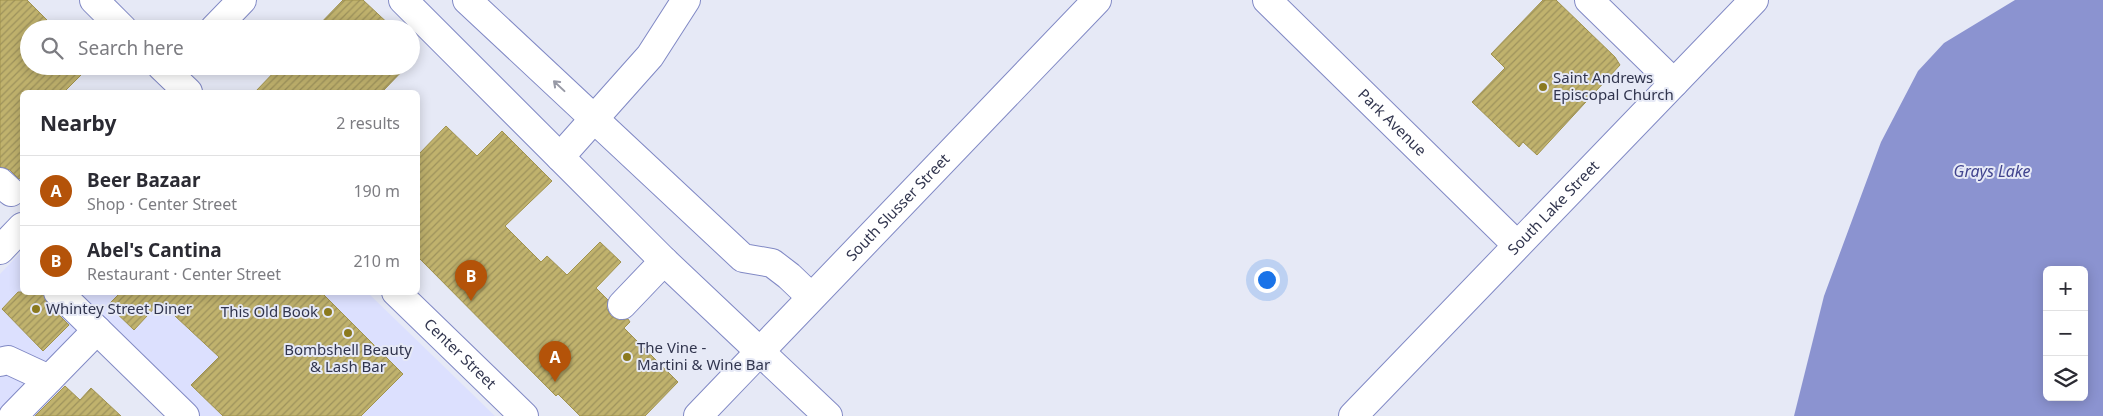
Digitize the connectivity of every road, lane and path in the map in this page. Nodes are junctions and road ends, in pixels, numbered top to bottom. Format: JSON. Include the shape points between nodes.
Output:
{"nodes":[{"id":1,"x":94,"y":0,"type":"edge"},
{"id":2,"x":242,"y":0,"type":"edge"},
{"id":3,"x":402,"y":0,"type":"edge"},
{"id":4,"x":467,"y":0,"type":"edge"},
{"id":5,"x":686,"y":0,"type":"edge"},
{"id":6,"x":1097,"y":0,"type":"edge"},
{"id":7,"x":1267,"y":0,"type":"edge"},
{"id":8,"x":1589,"y":0,"type":"edge"},
{"id":9,"x":1754,"y":0,"type":"edge"},
{"id":10,"x":114,"y":20,"type":"edge"},
{"id":11,"x":223,"y":20,"type":"edge"},
{"id":12,"x":1674,"y":84,"type":"junction"},
{"id":13,"x":594,"y":119,"type":"junction"},
{"id":14,"x":560,"y":157,"type":"junction"},
{"id":15,"x":1518,"y":245,"type":"junction"},
{"id":16,"x":664,"y":261,"type":"junction"},
{"id":17,"x":61,"y":295,"type":"edge"},
{"id":18,"x":399,"y":295,"type":"edge"},
{"id":19,"x":812,"y":297,"type":"junction"},
{"id":20,"x":622,"y":305,"type":"dead end"},
{"id":21,"x":97,"y":330,"type":"junction"},
{"id":22,"x":761,"y":350,"type":"junction"},
{"id":23,"x":0,"y":362,"type":"edge"},
{"id":24,"x":49,"y":378,"type":"junction"},
{"id":25,"x":171,"y":411,"type":"edge"},
{"id":26,"x":812,"y":411,"type":"edge"},
{"id":27,"x":13,"y":416,"type":"edge"},
{"id":28,"x":524,"y":416,"type":"edge"},
{"id":29,"x":698,"y":416,"type":"edge"},
{"id":30,"x":1352,"y":416,"type":"edge"}],
"edges":[{"from":1,"to":10,"type":"street"},
{"from":2,"to":11,"type":"street"},
{"from":3,"to":14,"type":"street"},
{"from":13,"to":4,"type":"street","one_way":true},
{"from":5,"to":13,"type":"street","via":[[650,56]]},
{"from":6,"to":19,"type":"street","name":"South Slusser Street"},
{"from":7,"to":15,"type":"street","name":"Park Avenue"},
{"from":8,"to":12,"type":"street"},
{"from":9,"to":12,"type":"street","name":"South Lake Street"},
{"from":12,"to":15,"type":"street","name":"South Lake Street"},
{"from":13,"to":14,"type":"street"},
{"from":13,"to":19,"type":"street","via":[[744,258],[772,263]]},
{"from":14,"to":16,"type":"street"},
{"from":15,"to":30,"type":"street","name":"South Lake Street"},
{"from":16,"to":20,"type":"street"},
{"from":16,"to":22,"type":"street"},
{"from":17,"to":21,"type":"street"},
{"from":18,"to":28,"type":"street","name":"Center Street"},
{"from":19,"to":22,"type":"street","name":"South Slusser Street"},
{"from":21,"to":24,"type":"street"},
{"from":21,"to":25,"type":"street"},
{"from":22,"to":26,"type":"street"},
{"from":22,"to":29,"type":"street","name":"South Slusser Street"},
{"from":23,"to":24,"type":"street","via":[[8,360]]},
{"from":24,"to":27,"type":"street"}]}
